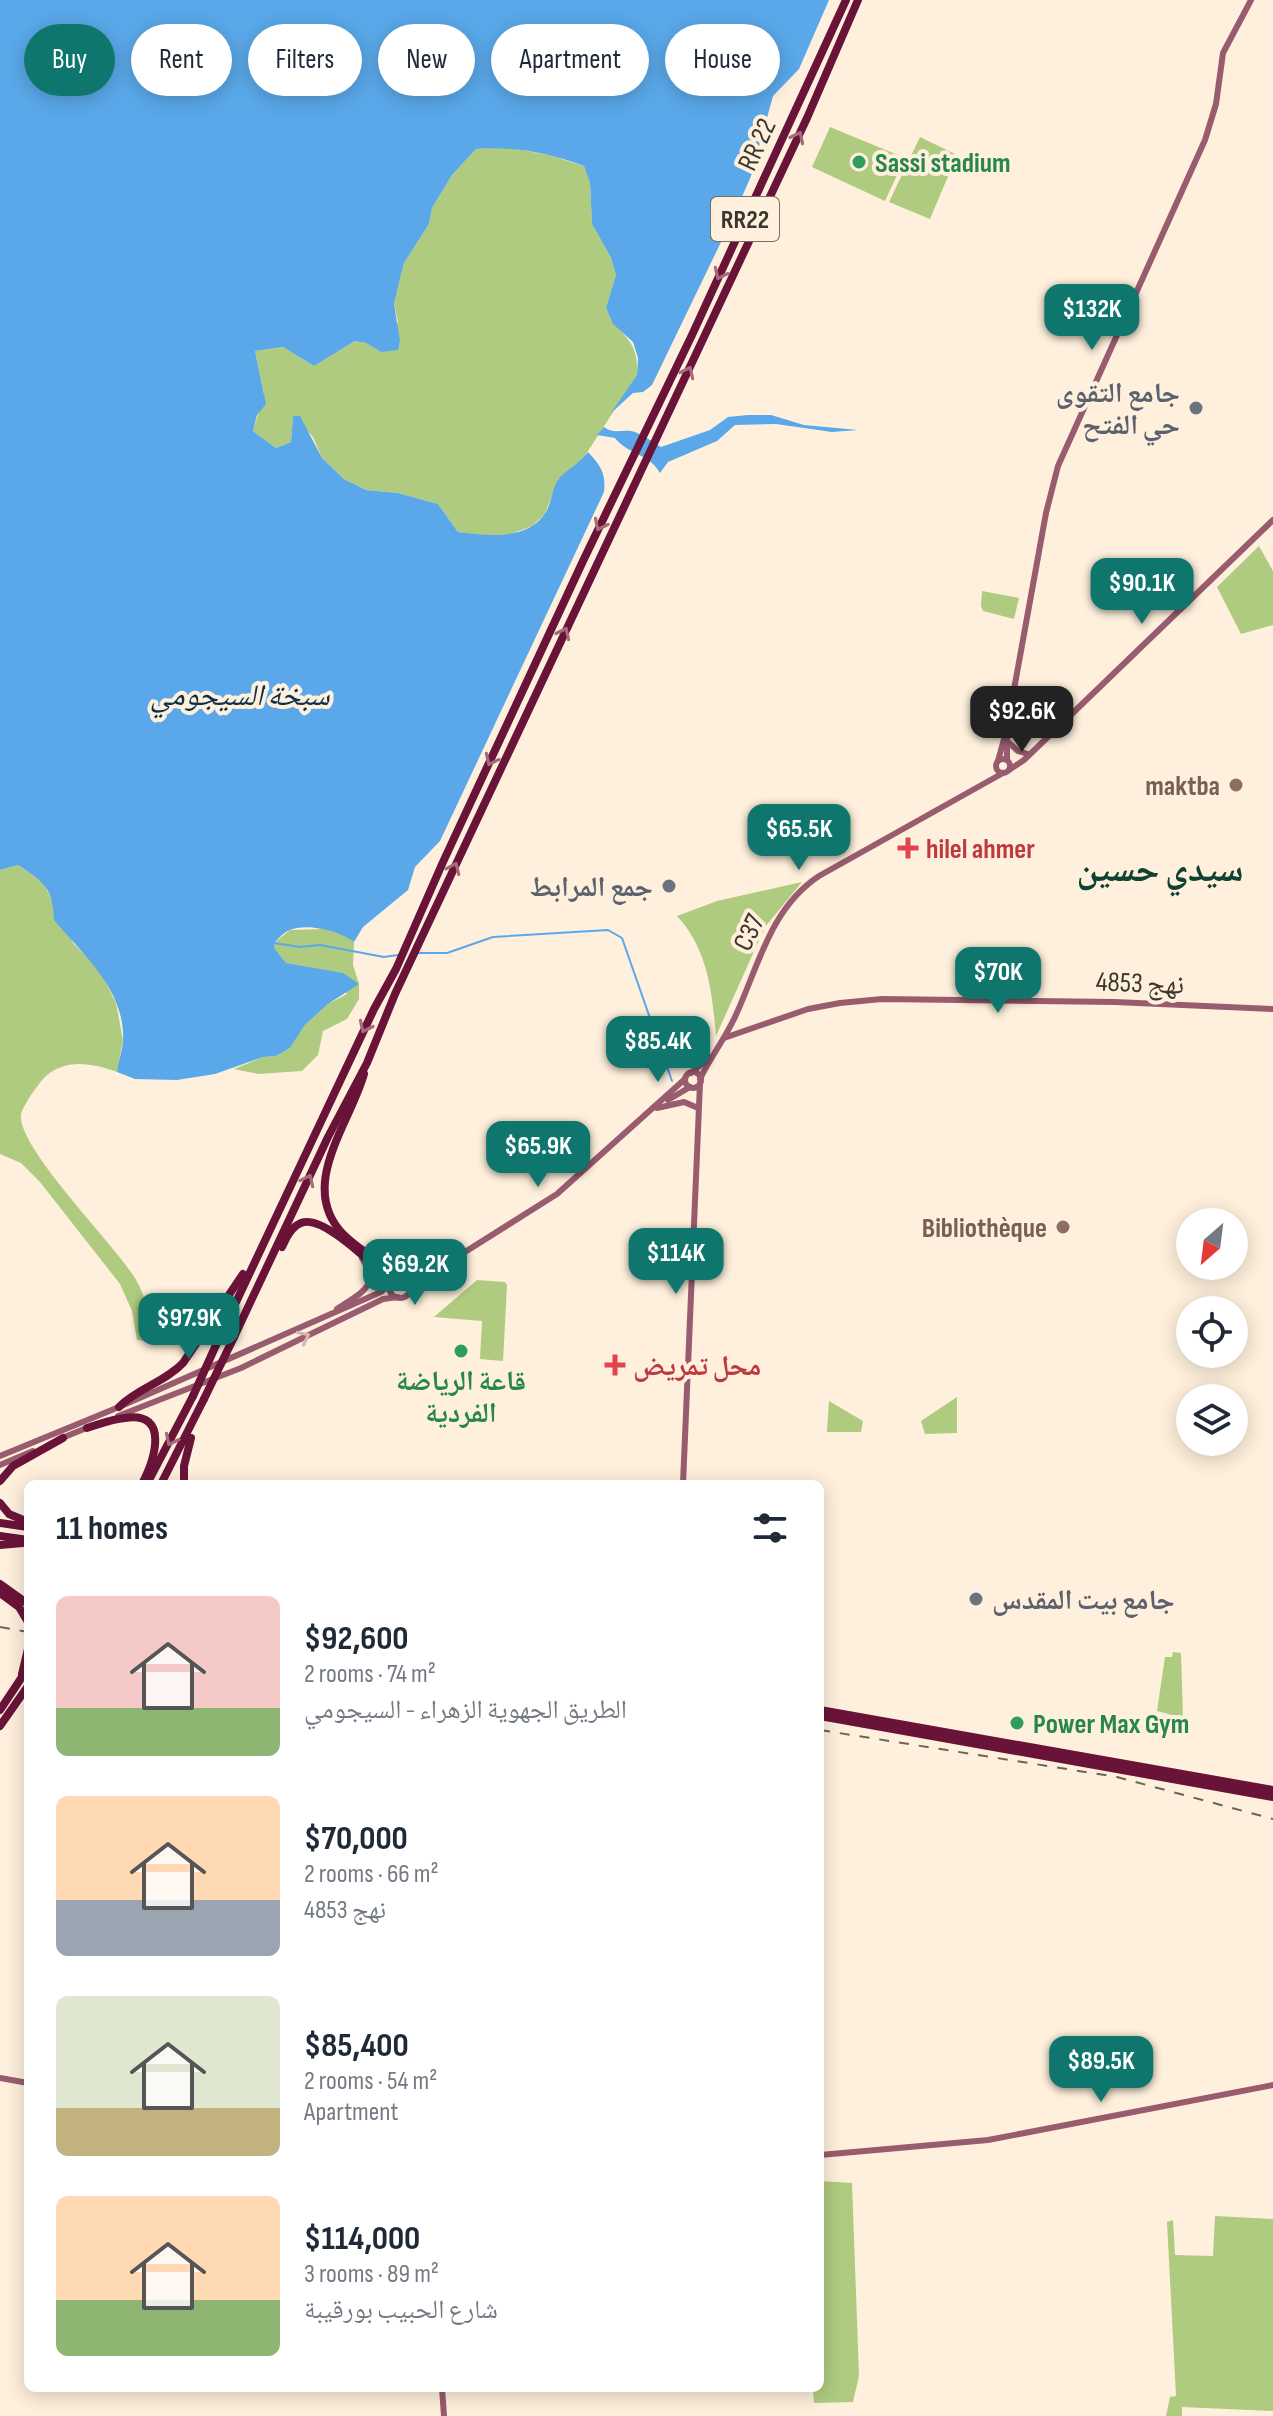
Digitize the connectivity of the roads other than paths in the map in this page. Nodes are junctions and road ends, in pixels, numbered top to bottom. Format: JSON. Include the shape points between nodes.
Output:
{"nodes":[{"id":1,"x":846,"y":0,"type":"edge"},
{"id":2,"x":858,"y":0,"type":"edge"},
{"id":3,"x":1251,"y":0,"type":"edge"},
{"id":4,"x":1273,"y":520,"type":"edge"},
{"id":5,"x":1007,"y":728,"type":"junction"},
{"id":6,"x":1007,"y":741,"type":"junction"},
{"id":7,"x":1030,"y":754,"type":"junction"},
{"id":8,"x":1008,"y":760,"type":"junction"},
{"id":9,"x":997,"y":763,"type":"junction"},
{"id":10,"x":1006,"y":772,"type":"junction"},
{"id":11,"x":982,"y":786,"type":"junction"},
{"id":12,"x":1273,"y":1009,"type":"edge"},
{"id":13,"x":724,"y":1038,"type":"junction"},
{"id":14,"x":713,"y":1055,"type":"junction"},
{"id":15,"x":367,"y":1063,"type":"junction"},
{"id":16,"x":688,"y":1076,"type":"junction"},
{"id":17,"x":700,"y":1081,"type":"junction"},
{"id":18,"x":691,"y":1088,"type":"junction"},
{"id":19,"x":698,"y":1108,"type":"junction"},
{"id":20,"x":654,"y":1110,"type":"junction"},
{"id":21,"x":259,"y":1250,"type":"junction"},
{"id":22,"x":360,"y":1255,"type":"junction"},
{"id":23,"x":430,"y":1274,"type":"junction"},
{"id":24,"x":262,"y":1277,"type":"junction"},
{"id":25,"x":403,"y":1277,"type":"junction"},
{"id":26,"x":390,"y":1284,"type":"junction"},
{"id":27,"x":409,"y":1292,"type":"junction"},
{"id":28,"x":398,"y":1297,"type":"junction"},
{"id":29,"x":324,"y":1318,"type":"junction"},
{"id":30,"x":119,"y":1407,"type":"junction"},
{"id":31,"x":197,"y":1415,"type":"junction"},
{"id":32,"x":87,"y":1428,"type":"junction"},
{"id":33,"x":63,"y":1438,"type":"junction"},
{"id":34,"x":0,"y":1456,"type":"edge"},
{"id":35,"x":0,"y":1465,"type":"edge"},
{"id":36,"x":145,"y":1480,"type":"edge"},
{"id":37,"x":146,"y":1480,"type":"edge"},
{"id":38,"x":163,"y":1480,"type":"edge"},
{"id":39,"x":184,"y":1480,"type":"edge"},
{"id":40,"x":683,"y":1480,"type":"edge"},
{"id":41,"x":0,"y":1481,"type":"edge"},
{"id":42,"x":0,"y":1503,"type":"edge"},
{"id":43,"x":24,"y":1522,"type":"edge"},
{"id":44,"x":0,"y":1523,"type":"edge"},
{"id":45,"x":24,"y":1524,"type":"edge"},
{"id":46,"x":0,"y":1536,"type":"edge"},
{"id":47,"x":24,"y":1541,"type":"edge"},
{"id":48,"x":24,"y":1542,"type":"edge"},
{"id":49,"x":0,"y":1545,"type":"edge"},
{"id":50,"x":0,"y":1584,"type":"edge"},
{"id":51,"x":0,"y":1593,"type":"edge"},
{"id":52,"x":24,"y":1601,"type":"edge"},
{"id":53,"x":24,"y":1615,"type":"edge"},
{"id":54,"x":24,"y":1683,"type":"edge"},
{"id":55,"x":24,"y":1684,"type":"edge"},
{"id":56,"x":0,"y":1710,"type":"edge"},
{"id":57,"x":824,"y":1711,"type":"edge"},
{"id":58,"x":824,"y":1716,"type":"edge"},
{"id":59,"x":844,"y":1717,"type":"junction"},
{"id":60,"x":0,"y":1726,"type":"edge"},
{"id":61,"x":1273,"y":1790,"type":"edge"},
{"id":62,"x":1273,"y":1797,"type":"edge"},
{"id":63,"x":0,"y":2078,"type":"edge"},
{"id":64,"x":24,"y":2082,"type":"edge"},
{"id":65,"x":1273,"y":2085,"type":"edge"},
{"id":66,"x":824,"y":2155,"type":"edge"},
{"id":67,"x":442,"y":2392,"type":"edge"},
{"id":68,"x":444,"y":2416,"type":"edge"}],
"edges":[{"from":1,"to":21,"type":"highway","name":"RR 22","number":"RR22","one_way":true,"via":[[401,958]]},
{"from":15,"to":2,"type":"highway","one_way":true},
{"from":3,"to":5,"type":"main road","via":[[1223,53],[1205,140],[1058,466]]},
{"from":4,"to":7,"type":"main road","name":"C37"},
{"from":5,"to":6,"type":"main road"},
{"from":5,"to":9,"type":"main road"},
{"from":6,"to":7,"type":"main road"},
{"from":6,"to":8,"type":"main road"},
{"from":7,"to":8,"type":"main road"},
{"from":7,"to":10,"type":"main road","name":"C37"},
{"from":8,"to":9,"type":"main road"},
{"from":8,"to":10,"type":"main road"},
{"from":9,"to":10,"type":"main road"},
{"from":9,"to":11,"type":"main road"},
{"from":10,"to":11,"type":"main road","name":"C37"},
{"from":11,"to":13,"type":"main road","name":"C37","via":[[805,886],[776,923]]},
{"from":12,"to":13,"type":"main road","name":"نهج 4853","via":[[882,999],[803,1010]]},
{"from":13,"to":14,"type":"main road","name":"C37"},
{"from":14,"to":16,"type":"main road"},
{"from":14,"to":17,"type":"main road"},
{"from":24,"to":15,"type":"highway","one_way":true},
{"from":15,"to":25,"type":"highway","via":[[326,1171],[324,1195],[344,1235]]},
{"from":16,"to":17,"type":"main road","via":[[697,1074]]},
{"from":16,"to":18,"type":"main road"},
{"from":16,"to":20,"type":"main road"},
{"from":17,"to":18,"type":"main road"},
{"from":17,"to":19,"type":"main road"},
{"from":18,"to":19,"type":"main road"},
{"from":18,"to":20,"type":"main road"},
{"from":19,"to":20,"type":"main road","via":[[684,1102]]},
{"from":19,"to":40,"type":"main road"},
{"from":20,"to":23,"type":"main road","via":[[557,1194]]},
{"from":21,"to":30,"type":"highway","via":[[183,1363]]},
{"from":21,"to":37,"type":"highway","one_way":true,"bridge":true,"via":[[193,1396]]},
{"from":22,"to":24,"type":"highway","via":[[324,1226],[305,1221],[290,1231]]},
{"from":22,"to":26,"type":"highway"},
{"from":22,"to":29,"type":"main road","via":[[370,1275],[367,1288]]},
{"from":23,"to":25,"type":"main road"},
{"from":23,"to":27,"type":"main road"},
{"from":24,"to":31,"type":"highway","bridge":true},
{"from":25,"to":26,"type":"main road"},
{"from":25,"to":27,"type":"main road","via":[[410,1283]]},
{"from":26,"to":28,"type":"main road"},
{"from":26,"to":29,"type":"main road"},
{"from":27,"to":28,"type":"main road"},
{"from":32,"to":28,"type":"main road","one_way":true,"via":[[241,1368],[383,1299]]},
{"from":29,"to":30,"type":"main road"},
{"from":30,"to":34,"type":"main road"},
{"from":31,"to":38,"type":"highway"},
{"from":31,"to":39,"type":"highway"},
{"from":32,"to":33,"type":"main road"},
{"from":32,"to":36,"type":"highway","via":[[124,1418],[149,1423],[156,1447]]},
{"from":33,"to":35,"type":"main road"},
{"from":33,"to":41,"type":"highway","via":[[13,1466]]},
{"from":42,"to":43,"type":"highway"},
{"from":44,"to":45,"type":"highway"},
{"from":46,"to":47,"type":"highway"},
{"from":48,"to":49,"type":"highway"},
{"from":50,"to":52,"type":"highway"},
{"from":51,"to":53,"type":"highway"},
{"from":54,"to":56,"type":"highway"},
{"from":55,"to":60,"type":"highway"},
{"from":57,"to":59,"type":"highway"},
{"from":58,"to":59,"type":"highway"},
{"from":59,"to":61,"type":"highway"},
{"from":59,"to":62,"type":"highway"},
{"from":63,"to":64,"type":"main road"},
{"from":65,"to":66,"type":"main road","via":[[988,2140]]},
{"from":67,"to":68,"type":"main road"}]}
